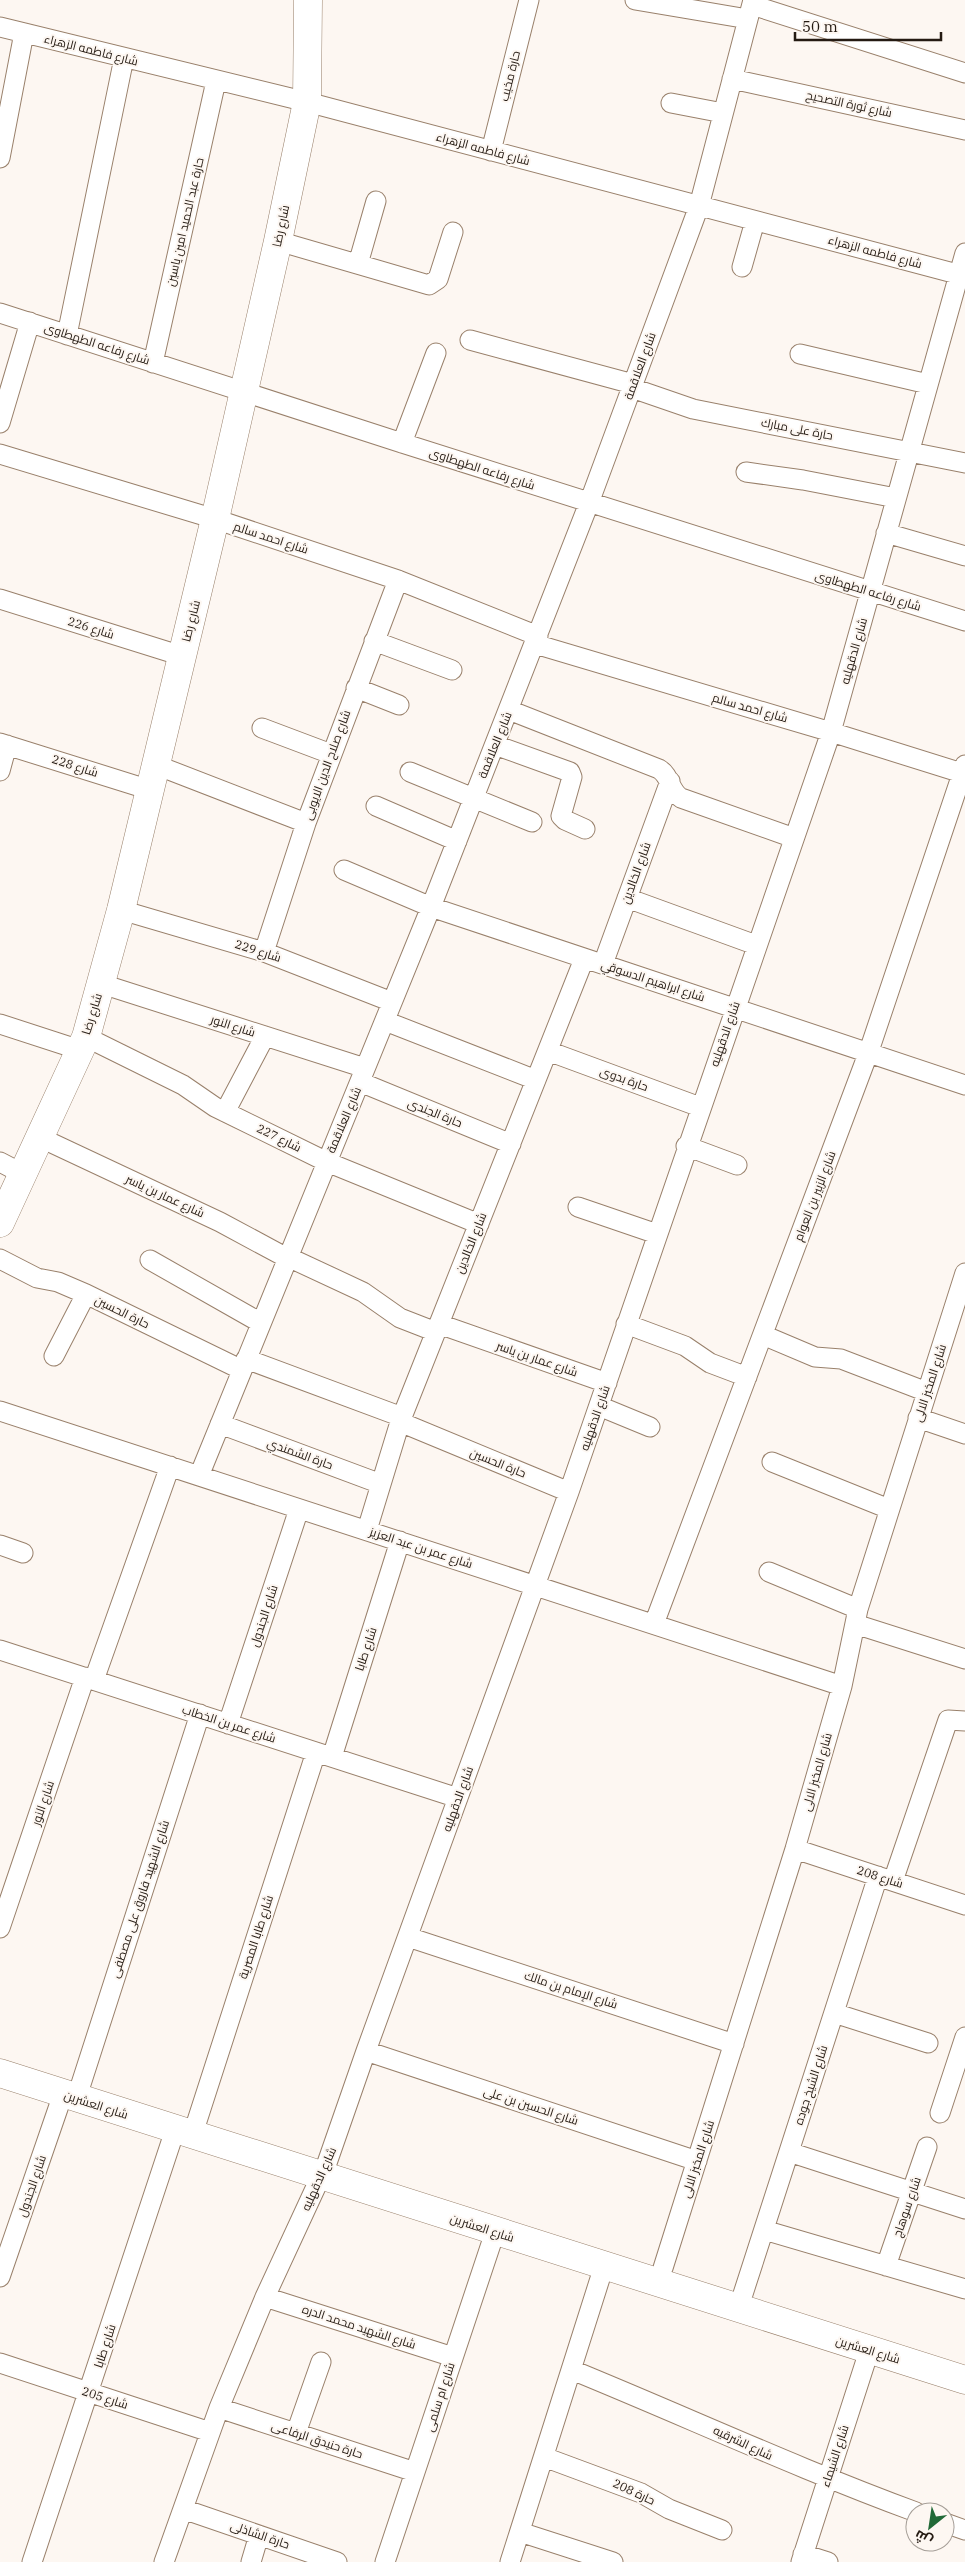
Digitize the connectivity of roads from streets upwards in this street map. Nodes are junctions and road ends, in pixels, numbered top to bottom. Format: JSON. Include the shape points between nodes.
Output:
{"nodes":[{"id":1,"x":308,"y":0,"type":"edge"},
{"id":2,"x":529,"y":0,"type":"edge"},
{"id":3,"x":635,"y":0,"type":"edge"},
{"id":4,"x":751,"y":8,"type":"edge"},
{"id":5,"x":0,"y":27,"type":"edge"},
{"id":6,"x":24,"y":33,"type":"junction"},
{"id":7,"x":124,"y":58,"type":"junction"},
{"id":8,"x":965,"y":73,"type":"edge"},
{"id":9,"x":732,"y":79,"type":"junction"},
{"id":10,"x":216,"y":81,"type":"junction"},
{"id":11,"x":307,"y":102,"type":"junction"},
{"id":12,"x":671,"y":103,"type":"dead end"},
{"id":13,"x":723,"y":114,"type":"junction"},
{"id":14,"x":965,"y":130,"type":"edge"},
{"id":15,"x":491,"y":152,"type":"junction"},
{"id":16,"x":0,"y":158,"type":"edge"},
{"id":17,"x":376,"y":201,"type":"dead end"},
{"id":18,"x":699,"y":206,"type":"junction"},
{"id":19,"x":755,"y":221,"type":"junction"},
{"id":20,"x":453,"y":232,"type":"dead end"},
{"id":21,"x":278,"y":241,"type":"junction"},
{"id":22,"x":965,"y":253,"type":"edge"},
{"id":23,"x":358,"y":264,"type":"junction"},
{"id":24,"x":742,"y":267,"type":"dead end"},
{"id":25,"x":962,"y":275,"type":"edge"},
{"id":26,"x":0,"y":313,"type":"edge"},
{"id":27,"x":30,"y":322,"type":"junction"},
{"id":28,"x":67,"y":335,"type":"junction"},
{"id":29,"x":470,"y":340,"type":"dead end"},
{"id":30,"x":436,"y":353,"type":"dead end"},
{"id":31,"x":800,"y":354,"type":"dead end"},
{"id":32,"x":153,"y":363,"type":"junction"},
{"id":33,"x":928,"y":384,"type":"junction"},
{"id":34,"x":632,"y":386,"type":"junction"},
{"id":35,"x":244,"y":392,"type":"junction"},
{"id":36,"x":0,"y":423,"type":"edge"},
{"id":37,"x":402,"y":443,"type":"junction"},
{"id":38,"x":909,"y":450,"type":"junction"},
{"id":39,"x":0,"y":454,"type":"edge"},
{"id":40,"x":965,"y":463,"type":"edge"},
{"id":41,"x":746,"y":472,"type":"dead end"},
{"id":42,"x":896,"y":498,"type":"junction"},
{"id":43,"x":589,"y":503,"type":"junction"},
{"id":44,"x":215,"y":520,"type":"junction"},
{"id":45,"x":886,"y":533,"type":"junction"},
{"id":46,"x":965,"y":556,"type":"edge"},
{"id":47,"x":398,"y":580,"type":"junction"},
{"id":48,"x":870,"y":591,"type":"junction"},
{"id":49,"x":0,"y":599,"type":"edge"},
{"id":50,"x":965,"y":621,"type":"edge"},
{"id":51,"x":536,"y":640,"type":"junction"},
{"id":52,"x":374,"y":641,"type":"junction"},
{"id":53,"x":182,"y":656,"type":"junction"},
{"id":54,"x":452,"y":670,"type":"dead end"},
{"id":55,"x":356,"y":688,"type":"junction"},
{"id":56,"x":399,"y":705,"type":"dead end"},
{"id":57,"x":509,"y":710,"type":"junction"},
{"id":58,"x":262,"y":728,"type":"dead end"},
{"id":59,"x":831,"y":732,"type":"junction"},
{"id":60,"x":4,"y":744,"type":"edge"},
{"id":61,"x":495,"y":745,"type":"junction"},
{"id":62,"x":331,"y":754,"type":"junction"},
{"id":63,"x":0,"y":771,"type":"edge"},
{"id":64,"x":964,"y":771,"type":"edge"},
{"id":65,"x":410,"y":772,"type":"dead end"},
{"id":66,"x":153,"y":777,"type":"junction"},
{"id":67,"x":670,"y":781,"type":"junction"},
{"id":68,"x":473,"y":799,"type":"junction"},
{"id":69,"x":376,"y":806,"type":"dead end"},
{"id":70,"x":532,"y":822,"type":"dead end"},
{"id":71,"x":306,"y":823,"type":"junction"},
{"id":72,"x":585,"y":828,"type":"dead end"},
{"id":73,"x":794,"y":838,"type":"junction"},
{"id":74,"x":457,"y":841,"type":"junction"},
{"id":75,"x":344,"y":870,"type":"dead end"},
{"id":76,"x":627,"y":898,"type":"junction"},
{"id":77,"x":431,"y":906,"type":"junction"},
{"id":78,"x":121,"y":910,"type":"junction"},
{"id":79,"x":756,"y":945,"type":"junction"},
{"id":80,"x":264,"y":952,"type":"junction"},
{"id":81,"x":584,"y":958,"type":"junction"},
{"id":82,"x":603,"y":964,"type":"junction"},
{"id":83,"x":102,"y":984,"type":"junction"},
{"id":84,"x":392,"y":1002,"type":"junction"},
{"id":85,"x":735,"y":1007,"type":"junction"},
{"id":86,"x":385,"y":1021,"type":"junction"},
{"id":87,"x":0,"y":1024,"type":"edge"},
{"id":88,"x":265,"y":1036,"type":"junction"},
{"id":89,"x":83,"y":1044,"type":"junction"},
{"id":90,"x":548,"y":1051,"type":"junction"},
{"id":91,"x":869,"y":1051,"type":"junction"},
{"id":92,"x":362,"y":1075,"type":"junction"},
{"id":93,"x":536,"y":1080,"type":"junction"},
{"id":94,"x":965,"y":1085,"type":"edge"},
{"id":95,"x":700,"y":1106,"type":"junction"},
{"id":96,"x":226,"y":1112,"type":"junction"},
{"id":97,"x":41,"y":1138,"type":"junction"},
{"id":98,"x":511,"y":1144,"type":"junction"},
{"id":99,"x":686,"y":1146,"type":"junction"},
{"id":100,"x":327,"y":1162,"type":"junction"},
{"id":101,"x":737,"y":1165,"type":"dead end"},
{"id":102,"x":12,"y":1168,"type":"edge"},
{"id":103,"x":578,"y":1207,"type":"dead end"},
{"id":104,"x":0,"y":1223,"type":"edge"},
{"id":105,"x":479,"y":1224,"type":"junction"},
{"id":106,"x":657,"y":1234,"type":"junction"},
{"id":107,"x":288,"y":1257,"type":"junction"},
{"id":108,"x":0,"y":1259,"type":"edge"},
{"id":109,"x":150,"y":1260,"type":"dead end"},
{"id":110,"x":965,"y":1273,"type":"edge"},
{"id":111,"x":86,"y":1294,"type":"junction"},
{"id":112,"x":960,"y":1308,"type":"edge"},
{"id":113,"x":261,"y":1323,"type":"junction"},
{"id":114,"x":626,"y":1324,"type":"junction"},
{"id":115,"x":437,"y":1328,"type":"junction"},
{"id":116,"x":763,"y":1335,"type":"junction"},
{"id":117,"x":54,"y":1356,"type":"dead end"},
{"id":118,"x":244,"y":1365,"type":"junction"},
{"id":119,"x":747,"y":1377,"type":"junction"},
{"id":120,"x":607,"y":1383,"type":"junction"},
{"id":121,"x":927,"y":1392,"type":"junction"},
{"id":122,"x":599,"y":1406,"type":"junction"},
{"id":123,"x":0,"y":1411,"type":"edge"},
{"id":124,"x":918,"y":1418,"type":"junction"},
{"id":125,"x":401,"y":1420,"type":"junction"},
{"id":126,"x":220,"y":1424,"type":"junction"},
{"id":127,"x":650,"y":1427,"type":"dead end"},
{"id":128,"x":965,"y":1434,"type":"edge"},
{"id":129,"x":772,"y":1462,"type":"dead end"},
{"id":130,"x":170,"y":1466,"type":"junction"},
{"id":131,"x":199,"y":1476,"type":"junction"},
{"id":132,"x":381,"y":1484,"type":"junction"},
{"id":133,"x":569,"y":1492,"type":"junction"},
{"id":134,"x":299,"y":1508,"type":"junction"},
{"id":135,"x":889,"y":1509,"type":"junction"},
{"id":136,"x":367,"y":1530,"type":"junction"},
{"id":137,"x":400,"y":1541,"type":"junction"},
{"id":138,"x":0,"y":1545,"type":"edge"},
{"id":139,"x":23,"y":1553,"type":"dead end"},
{"id":140,"x":769,"y":1572,"type":"dead end"},
{"id":141,"x":535,"y":1585,"type":"junction"},
{"id":142,"x":857,"y":1616,"type":"junction"},
{"id":143,"x":654,"y":1624,"type":"junction"},
{"id":144,"x":0,"y":1650,"type":"edge"},
{"id":145,"x":965,"y":1660,"type":"edge"},
{"id":146,"x":89,"y":1679,"type":"junction"},
{"id":147,"x":842,"y":1686,"type":"junction"},
{"id":148,"x":200,"y":1714,"type":"junction"},
{"id":149,"x":965,"y":1721,"type":"edge"},
{"id":150,"x":228,"y":1724,"type":"junction"},
{"id":151,"x":324,"y":1755,"type":"junction"},
{"id":152,"x":458,"y":1798,"type":"junction"},
{"id":153,"x":795,"y":1849,"type":"junction"},
{"id":154,"x":886,"y":1879,"type":"junction"},
{"id":155,"x":965,"y":1905,"type":"edge"},
{"id":156,"x":0,"y":1928,"type":"edge"},
{"id":157,"x":408,"y":1937,"type":"junction"},
{"id":158,"x":834,"y":2013,"type":"junction"},
{"id":159,"x":734,"y":2044,"type":"junction"},
{"id":160,"x":928,"y":2044,"type":"dead end"},
{"id":161,"x":963,"y":2049,"type":"edge"},
{"id":162,"x":366,"y":2051,"type":"junction"},
{"id":163,"x":0,"y":2057,"type":"edge"},
{"id":164,"x":0,"y":2073,"type":"edge"},
{"id":165,"x":72,"y":2089,"type":"junction"},
{"id":166,"x":940,"y":2113,"type":"dead end"},
{"id":167,"x":186,"y":2125,"type":"junction"},
{"id":168,"x":927,"y":2147,"type":"dead end"},
{"id":169,"x":789,"y":2152,"type":"junction"},
{"id":170,"x":697,"y":2162,"type":"junction"},
{"id":171,"x":324,"y":2169,"type":"junction"},
{"id":172,"x":912,"y":2192,"type":"junction"},
{"id":173,"x":965,"y":2209,"type":"edge"},
{"id":174,"x":764,"y":2230,"type":"junction"},
{"id":175,"x":494,"y":2232,"type":"junction"},
{"id":176,"x":604,"y":2266,"type":"junction"},
{"id":177,"x":886,"y":2266,"type":"junction"},
{"id":178,"x":663,"y":2268,"type":"junction"},
{"id":179,"x":0,"y":2277,"type":"edge"},
{"id":180,"x":965,"y":2289,"type":"edge"},
{"id":181,"x":743,"y":2294,"type":"junction"},
{"id":182,"x":265,"y":2297,"type":"junction"},
{"id":183,"x":869,"y":2351,"type":"junction"},
{"id":184,"x":453,"y":2357,"type":"junction"},
{"id":185,"x":321,"y":2362,"type":"dead end"},
{"id":186,"x":0,"y":2363,"type":"edge"},
{"id":187,"x":965,"y":2363,"type":"edge"},
{"id":188,"x":572,"y":2370,"type":"junction"},
{"id":189,"x":965,"y":2380,"type":"edge"},
{"id":190,"x":90,"y":2392,"type":"junction"},
{"id":191,"x":219,"y":2408,"type":"junction"},
{"id":192,"x":210,"y":2432,"type":"junction"},
{"id":193,"x":296,"y":2433,"type":"junction"},
{"id":194,"x":544,"y":2457,"type":"junction"},
{"id":195,"x":415,"y":2472,"type":"junction"},
{"id":196,"x":827,"y":2480,"type":"junction"},
{"id":197,"x":905,"y":2508,"type":"edge"},
{"id":198,"x":183,"y":2509,"type":"junction"},
{"id":199,"x":722,"y":2530,"type":"dead end"},
{"id":200,"x":520,"y":2532,"type":"junction"},
{"id":201,"x":259,"y":2535,"type":"junction"},
{"id":202,"x":802,"y":2558,"type":"edge"},
{"id":203,"x":32,"y":2562,"type":"edge"},
{"id":204,"x":164,"y":2562,"type":"edge"},
{"id":205,"x":250,"y":2562,"type":"edge"},
{"id":206,"x":337,"y":2562,"type":"edge"},
{"id":207,"x":385,"y":2562,"type":"edge"},
{"id":208,"x":510,"y":2562,"type":"edge"},
{"id":209,"x":614,"y":2562,"type":"edge"},
{"id":210,"x":828,"y":2562,"type":"edge"}],
"edges":[{"from":1,"to":11,"type":"street","name":"شارع رضا"},
{"from":2,"to":15,"type":"street","name":"حارة مخيب"},
{"from":3,"to":4,"type":"street"},
{"from":4,"to":8,"type":"street"},
{"from":4,"to":9,"type":"street","name":"شارع العلاقمة"},
{"from":5,"to":6,"type":"street","name":"شارع فاطمه الزهراء"},
{"from":6,"to":7,"type":"street","name":"شارع فاطمه الزهراء"},
{"from":6,"to":16,"type":"street"},
{"from":7,"to":10,"type":"street","name":"شارع فاطمه الزهراء"},
{"from":7,"to":28,"type":"street"},
{"from":9,"to":13,"type":"street","name":"شارع العلاقمة"},
{"from":9,"to":14,"type":"street","name":"شارع ثورة التصحيح"},
{"from":10,"to":11,"type":"street","name":"شارع فاطمه الزهراء"},
{"from":10,"to":32,"type":"street","name":"حارة عبد الحميد امين ياسين"},
{"from":11,"to":15,"type":"street","name":"شارع فاطمه الزهراء"},
{"from":11,"to":21,"type":"street","name":"شارع رضا"},
{"from":12,"to":13,"type":"street"},
{"from":13,"to":18,"type":"street","name":"شارع العلاقمة"},
{"from":15,"to":18,"type":"street","name":"شارع فاطمه الزهراء"},
{"from":17,"to":23,"type":"street"},
{"from":18,"to":19,"type":"street","name":"شارع فاطمه الزهراء"},
{"from":18,"to":34,"type":"street","name":"شارع العلاقمة"},
{"from":19,"to":24,"type":"street"},
{"from":19,"to":25,"type":"street","name":"شارع فاطمه الزهراء"},
{"from":20,"to":23,"type":"street","via":[[438,279],[432,284]]},
{"from":21,"to":23,"type":"street"},
{"from":21,"to":35,"type":"street","name":"شارع رضا"},
{"from":22,"to":25,"type":"street","name":"شارع الدقهليه"},
{"from":25,"to":33,"type":"street","name":"شارع الدقهليه"},
{"from":26,"to":27,"type":"street","name":"شارع رفاعه الطهطاوى"},
{"from":27,"to":28,"type":"street","name":"شارع رفاعه الطهطاوى"},
{"from":27,"to":36,"type":"street"},
{"from":28,"to":32,"type":"street","name":"شارع رفاعه الطهطاوى"},
{"from":29,"to":34,"type":"street","name":"حارة على مبارك"},
{"from":30,"to":37,"type":"street"},
{"from":31,"to":33,"type":"street"},
{"from":32,"to":35,"type":"street","name":"شارع رفاعه الطهطاوى"},
{"from":33,"to":38,"type":"street","name":"شارع الدقهليه"},
{"from":34,"to":38,"type":"street","name":"حارة على مبارك","via":[[693,409]]},
{"from":34,"to":43,"type":"street","name":"شارع العلاقمة"},
{"from":35,"to":37,"type":"street","name":"شارع رفاعه الطهطاوى"},
{"from":35,"to":44,"type":"street","name":"شارع رضا"},
{"from":37,"to":43,"type":"street","name":"شارع رفاعه الطهطاوى"},
{"from":38,"to":40,"type":"street","name":"حارة على مبارك"},
{"from":38,"to":42,"type":"street","name":"شارع الدقهليه"},
{"from":39,"to":44,"type":"street","name":"شارع احمد سالم"},
{"from":41,"to":42,"type":"street"},
{"from":42,"to":45,"type":"street","name":"شارع الدقهليه"},
{"from":43,"to":48,"type":"street","name":"شارع رفاعه الطهطاوى"},
{"from":43,"to":51,"type":"street","name":"شارع العلاقمة"},
{"from":44,"to":47,"type":"street","name":"شارع احمد سالم"},
{"from":44,"to":53,"type":"street","name":"شارع رضا"},
{"from":45,"to":46,"type":"street"},
{"from":45,"to":48,"type":"street","name":"شارع الدقهليه"},
{"from":47,"to":51,"type":"street","name":"شارع احمد سالم"},
{"from":47,"to":52,"type":"street","name":"شارع صلاح الدين الايوبى"},
{"from":48,"to":50,"type":"street","name":"شارع رفاعه الطهطاوى"},
{"from":48,"to":59,"type":"street","name":"شارع الدقهليه"},
{"from":49,"to":53,"type":"street","name":"شارع 226"},
{"from":51,"to":57,"type":"street","name":"شارع العلاقمة"},
{"from":51,"to":59,"type":"street","name":"شارع احمد سالم"},
{"from":52,"to":54,"type":"street"},
{"from":52,"to":55,"type":"street","name":"شارع صلاح الدين الايوبى"},
{"from":53,"to":66,"type":"street","name":"شارع رضا"},
{"from":55,"to":56,"type":"street"},
{"from":55,"to":62,"type":"street","name":"شارع صلاح الدين الايوبى"},
{"from":57,"to":61,"type":"street","name":"شارع العلاقمة"},
{"from":57,"to":67,"type":"street","via":[[659,769]]},
{"from":58,"to":62,"type":"street"},
{"from":59,"to":64,"type":"street","name":"شارع احمد سالم"},
{"from":59,"to":73,"type":"street","name":"شارع الدقهليه"},
{"from":60,"to":63,"type":"street"},
{"from":60,"to":66,"type":"street","name":"شارع 228"},
{"from":61,"to":68,"type":"street","name":"شارع العلاقمة"},
{"from":61,"to":72,"type":"street","via":[[570,772],[572,777],[561,816]]},
{"from":62,"to":71,"type":"street","name":"شارع صلاح الدين الايوبى"},
{"from":64,"to":91,"type":"street","name":"شارع الزبير بن العوام"},
{"from":65,"to":68,"type":"street"},
{"from":66,"to":71,"type":"street","name":"شارع 228"},
{"from":66,"to":78,"type":"street","name":"شارع رضا"},
{"from":67,"to":73,"type":"street","via":[[674,792],[681,798]]},
{"from":67,"to":76,"type":"street","name":"شارع الخالدين"},
{"from":68,"to":70,"type":"street"},
{"from":68,"to":74,"type":"street","name":"شارع العلاقمة"},
{"from":69,"to":74,"type":"street"},
{"from":71,"to":80,"type":"street","name":"شارع صلاح الدين الايوبى"},
{"from":73,"to":79,"type":"street","name":"شارع الدقهليه"},
{"from":74,"to":77,"type":"street","name":"شارع العلاقمة"},
{"from":75,"to":77,"type":"street","name":"شارع ابراهيم الدسوقي"},
{"from":76,"to":79,"type":"street"},
{"from":76,"to":82,"type":"street","name":"شارع الخالدين"},
{"from":77,"to":81,"type":"street","name":"شارع ابراهيم الدسوقي"},
{"from":77,"to":84,"type":"street","name":"شارع العلاقمة"},
{"from":78,"to":80,"type":"street","name":"شارع 229"},
{"from":78,"to":83,"type":"street","name":"شارع رضا"},
{"from":79,"to":85,"type":"street","name":"شارع الدقهليه"},
{"from":80,"to":84,"type":"street","name":"شارع 229"},
{"from":81,"to":82,"type":"street","name":"شارع ابراهيم الدسوقي"},
{"from":81,"to":90,"type":"street","name":"شارع الخالدين"},
{"from":82,"to":85,"type":"street","name":"شارع ابراهيم الدسوقي"},
{"from":83,"to":88,"type":"street","name":"شارع النور"},
{"from":83,"to":89,"type":"street","name":"شارع رضا"},
{"from":84,"to":86,"type":"street","name":"شارع العلاقمة"},
{"from":85,"to":91,"type":"street","name":"شارع ابراهيم الدسوقي"},
{"from":85,"to":95,"type":"street","name":"شارع الدقهليه"},
{"from":86,"to":92,"type":"street","name":"شارع العلاقمة"},
{"from":86,"to":93,"type":"street"},
{"from":87,"to":89,"type":"street","name":"شارع 227"},
{"from":88,"to":92,"type":"street","name":"شارع النور"},
{"from":88,"to":96,"type":"street"},
{"from":89,"to":96,"type":"street","name":"شارع 227","via":[[184,1085]]},
{"from":89,"to":97,"type":"street","name":"شارع رضا"},
{"from":90,"to":93,"type":"street","name":"شارع الخالدين"},
{"from":90,"to":95,"type":"street","name":"حارة بدوى"},
{"from":91,"to":94,"type":"street","name":"شارع ابراهيم الدسوقي"},
{"from":91,"to":116,"type":"street","name":"شارع الزبير بن العوام"},
{"from":92,"to":98,"type":"street","name":"حارة الجندى"},
{"from":92,"to":100,"type":"street","name":"شارع العلاقمة"},
{"from":93,"to":98,"type":"street","name":"شارع الخالدين"},
{"from":95,"to":99,"type":"street","name":"شارع الدقهليه"},
{"from":96,"to":100,"type":"street","name":"شارع 227"},
{"from":97,"to":102,"type":"street","name":"شارع رضا"},
{"from":97,"to":107,"type":"street","name":"شارع عمار بن ياسر"},
{"from":98,"to":105,"type":"street","name":"شارع الخالدين"},
{"from":99,"to":101,"type":"street"},
{"from":99,"to":106,"type":"street","name":"شارع الدقهليه"},
{"from":100,"to":105,"type":"street","name":"شارع 227"},
{"from":100,"to":107,"type":"street","name":"شارع العلاقمة"},
{"from":102,"to":104,"type":"street","name":"شارع رضا"},
{"from":103,"to":106,"type":"street"},
{"from":105,"to":115,"type":"street","name":"شارع الخالدين"},
{"from":106,"to":114,"type":"street","name":"شارع الدقهليه"},
{"from":107,"to":113,"type":"street","name":"شارع العلاقمة"},
{"from":107,"to":115,"type":"street","name":"شارع عمار بن ياسر","via":[[363,1292],[400,1318]]},
{"from":108,"to":111,"type":"street","name":"حارة الحسين","via":[[37,1278],[58,1282]]},
{"from":109,"to":113,"type":"street"},
{"from":110,"to":112,"type":"street","name":"شارع المخبز الالى"},
{"from":111,"to":117,"type":"street"},
{"from":111,"to":118,"type":"street","name":"حارة الحسين"},
{"from":112,"to":121,"type":"street","name":"شارع المخبز الالى"},
{"from":113,"to":118,"type":"street","name":"شارع العلاقمة"},
{"from":114,"to":119,"type":"street","via":[[685,1346],[710,1363]]},
{"from":114,"to":120,"type":"street","name":"شارع الدقهليه"},
{"from":115,"to":120,"type":"street","name":"شارع عمار بن ياسر"},
{"from":115,"to":125,"type":"street","name":"شارع الخالدين"},
{"from":116,"to":119,"type":"street","name":"شارع الزبير بن العوام"},
{"from":116,"to":121,"type":"street","via":[[816,1357],[841,1359]]},
{"from":118,"to":125,"type":"street","name":"حارة الحسين"},
{"from":118,"to":126,"type":"street","name":"شارع العلاقمة"},
{"from":119,"to":143,"type":"street","name":"شارع الزبير بن العوام"},
{"from":120,"to":122,"type":"street","name":"شارع الدقهليه"},
{"from":121,"to":124,"type":"street","name":"شارع المخبز الالى"},
{"from":122,"to":127,"type":"street"},
{"from":122,"to":133,"type":"street","name":"شارع الدقهليه"},
{"from":123,"to":130,"type":"street","name":"شارع عمر بن عبد العزيز"},
{"from":124,"to":128,"type":"street"},
{"from":124,"to":135,"type":"street","name":"شارع المخبز الالى"},
{"from":125,"to":132,"type":"street","name":"شارع الخالدين"},
{"from":125,"to":133,"type":"street","name":"حارة الحسين"},
{"from":126,"to":131,"type":"street","name":"شارع العلاقمة"},
{"from":126,"to":132,"type":"street","name":"حارة الشمندي"},
{"from":129,"to":135,"type":"street"},
{"from":130,"to":131,"type":"street","name":"شارع عمر بن عبد العزيز"},
{"from":130,"to":146,"type":"street","name":"شارع النور"},
{"from":131,"to":134,"type":"street","name":"شارع عمر بن عبد العزيز"},
{"from":132,"to":136,"type":"street","name":"شارع الخالدين"},
{"from":133,"to":141,"type":"street","name":"شارع الدقهليه"},
{"from":134,"to":136,"type":"street","name":"شارع عمر بن عبد العزيز"},
{"from":134,"to":150,"type":"street","name":"شارع الجندول"},
{"from":135,"to":142,"type":"street","name":"شارع المخبز الالى"},
{"from":136,"to":137,"type":"street","name":"شارع عمر بن عبد العزيز"},
{"from":137,"to":141,"type":"street","name":"شارع عمر بن عبد العزيز"},
{"from":137,"to":151,"type":"street","name":"شارع طابا"},
{"from":138,"to":139,"type":"street"},
{"from":140,"to":142,"type":"street"},
{"from":141,"to":143,"type":"street","name":"شارع عمر بن عبد العزيز"},
{"from":141,"to":152,"type":"street","name":"شارع الدقهليه"},
{"from":142,"to":145,"type":"street"},
{"from":142,"to":147,"type":"street","name":"شارع المخبز الالى"},
{"from":143,"to":147,"type":"street","name":"شارع عمر بن عبد العزيز"},
{"from":144,"to":146,"type":"street","name":"شارع عمر بن الخطاب"},
{"from":146,"to":148,"type":"street","name":"شارع عمر بن الخطاب"},
{"from":146,"to":156,"type":"street","name":"شارع النور"},
{"from":147,"to":153,"type":"street","name":"شارع المخبز الالى"},
{"from":148,"to":150,"type":"street","name":"شارع عمر بن الخطاب"},
{"from":148,"to":165,"type":"street","name":"شارع الشهيد فاروق على مصطفى"},
{"from":149,"to":154,"type":"street","name":"شارع الشيخ جوده","via":[[948,1720]]},
{"from":150,"to":151,"type":"street","name":"شارع عمر بن الخطاب"},
{"from":151,"to":152,"type":"street","name":"شارع عمر بن الخطاب"},
{"from":151,"to":167,"type":"street","name":"شارع طابا المصرية"},
{"from":152,"to":157,"type":"street","name":"شارع الدقهليه"},
{"from":153,"to":154,"type":"street","name":"شارع 208"},
{"from":153,"to":159,"type":"street","name":"شارع المخبز الالى"},
{"from":154,"to":155,"type":"street","name":"شارع 208"},
{"from":154,"to":158,"type":"street","name":"شارع الشيخ جوده"},
{"from":157,"to":159,"type":"street","name":"شارع الإمام بن مالك"},
{"from":157,"to":162,"type":"street","name":"شارع الدقهليه"},
{"from":158,"to":160,"type":"street"},
{"from":158,"to":169,"type":"street","name":"شارع الشيخ جوده"},
{"from":159,"to":170,"type":"street","name":"شارع المخبز الالى"},
{"from":161,"to":166,"type":"street"},
{"from":162,"to":170,"type":"street","name":"شارع الحسين بن على"},
{"from":162,"to":171,"type":"street","name":"شارع الدقهليه"},
{"from":163,"to":165,"type":"street","name":"شارع العشرين"},
{"from":164,"to":165,"type":"street","name":"شارع العشرين"},
{"from":165,"to":167,"type":"street","name":"شارع العشرين"},
{"from":165,"to":179,"type":"street","name":"شارع الجندول"},
{"from":167,"to":171,"type":"street","name":"شارع العشرين"},
{"from":167,"to":190,"type":"street","name":"شارع طابا"},
{"from":168,"to":172,"type":"street","name":"شارع سوهاج"},
{"from":169,"to":172,"type":"street"},
{"from":169,"to":174,"type":"street","name":"شارع الشيخ جوده"},
{"from":170,"to":178,"type":"street","name":"شارع المخبز الالى"},
{"from":171,"to":175,"type":"street","name":"شارع العشرين"},
{"from":171,"to":178,"type":"street","name":"شارع العشرين"},
{"from":171,"to":182,"type":"street","name":"شارع الدقهليه"},
{"from":172,"to":173,"type":"street"},
{"from":172,"to":177,"type":"street","name":"شارع سوهاج"},
{"from":174,"to":177,"type":"street"},
{"from":174,"to":181,"type":"street","name":"شارع الشيخ جوده"},
{"from":175,"to":176,"type":"street","name":"شارع العشرين"},
{"from":175,"to":184,"type":"street","name":"شارع ام سلمى"},
{"from":176,"to":183,"type":"street","name":"شارع العشرين"},
{"from":176,"to":188,"type":"street"},
{"from":177,"to":180,"type":"street"},
{"from":178,"to":181,"type":"street","name":"شارع العشرين"},
{"from":181,"to":187,"type":"street","name":"شارع العشرين"},
{"from":182,"to":184,"type":"street","name":"شارع الشهيد محمد الدره"},
{"from":182,"to":191,"type":"street","name":"شارع الدقهليه"},
{"from":183,"to":189,"type":"street","name":"شارع العشرين"},
{"from":183,"to":196,"type":"street","name":"شارع الشيماء"},
{"from":184,"to":195,"type":"street","name":"شارع ام سلمى"},
{"from":185,"to":193,"type":"street"},
{"from":186,"to":190,"type":"street","name":"شارع 205"},
{"from":188,"to":194,"type":"street"},
{"from":188,"to":196,"type":"street","name":"شارع الشرقيه","via":[[690,2418]]},
{"from":190,"to":192,"type":"street","name":"شارع 205"},
{"from":190,"to":203,"type":"street","name":"شارع طابا"},
{"from":191,"to":192,"type":"street","name":"شارع الدقهليه"},
{"from":191,"to":193,"type":"street","name":"حارة حنيدق الرفاعى"},
{"from":192,"to":198,"type":"street","name":"شارع الدقهليه"},
{"from":193,"to":195,"type":"street","name":"حارة حنيدق الرفاعى"},
{"from":194,"to":199,"type":"street","name":"حارة 208","via":[[634,2490],[669,2509]]},
{"from":194,"to":200,"type":"street"},
{"from":195,"to":207,"type":"street","name":"شارع ام سلمى"},
{"from":196,"to":197,"type":"street","name":"شارع الشرقيه"},
{"from":196,"to":202,"type":"street","name":"شارع الشيماء"},
{"from":198,"to":201,"type":"street","name":"حارة الشاذلى"},
{"from":198,"to":204,"type":"street","name":"شارع الدقهليه"},
{"from":200,"to":208,"type":"street"},
{"from":200,"to":209,"type":"street"},
{"from":201,"to":205,"type":"street"},
{"from":201,"to":206,"type":"street","name":"حارة الشاذلى"},
{"from":202,"to":210,"type":"street"}]}
